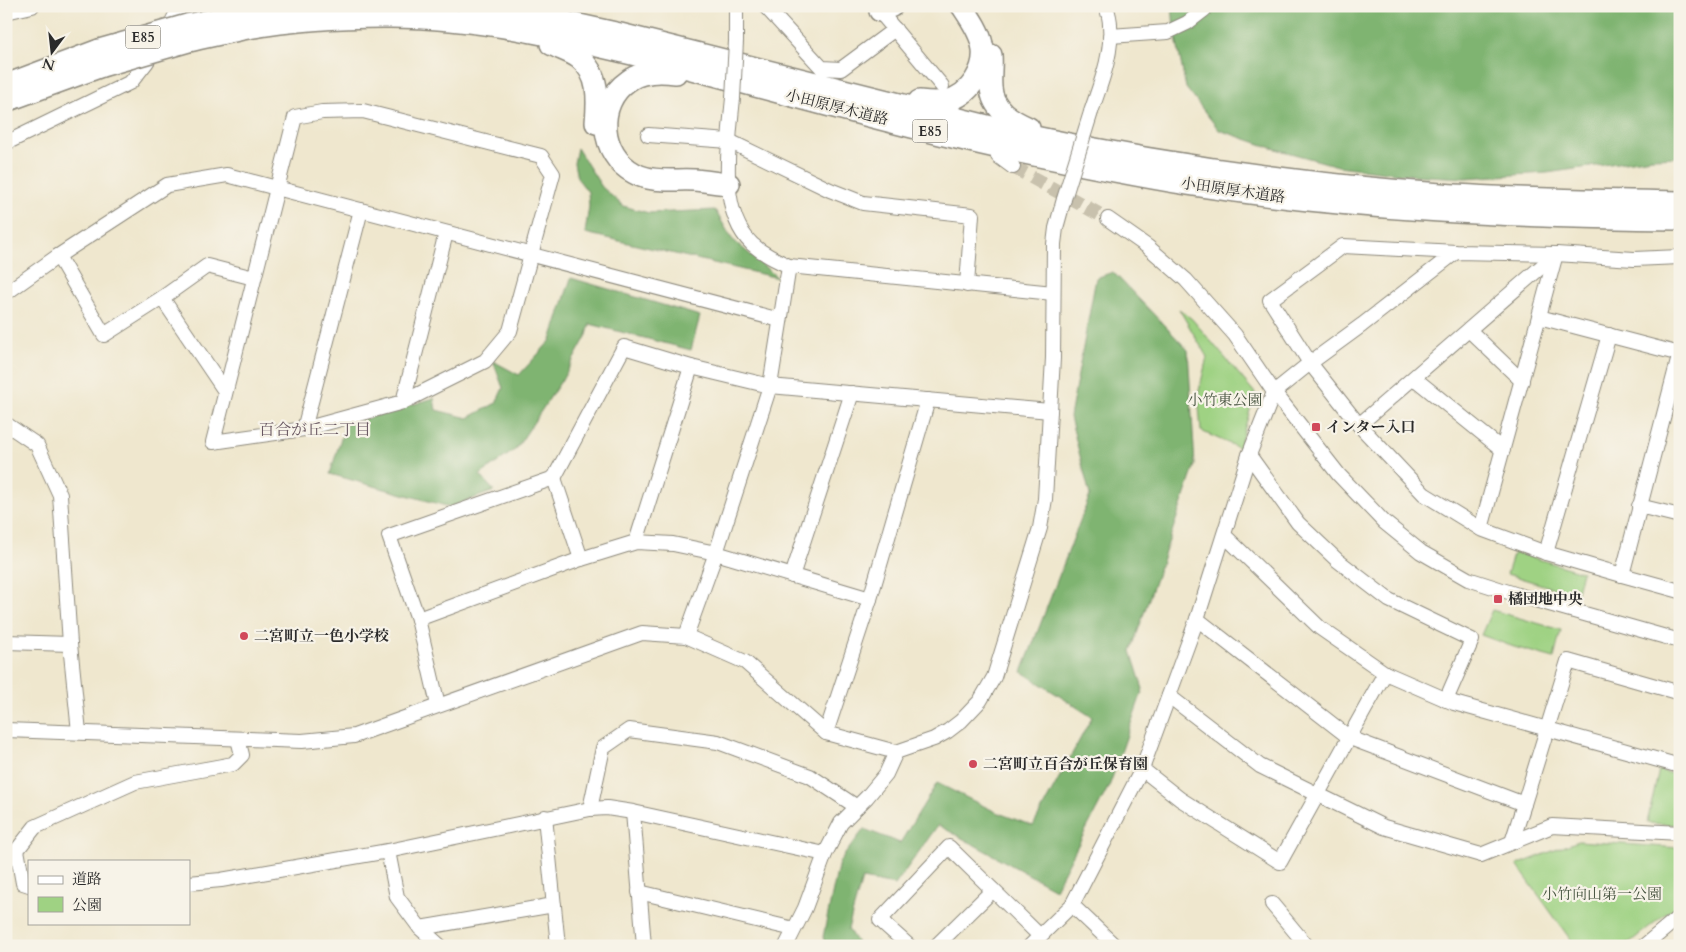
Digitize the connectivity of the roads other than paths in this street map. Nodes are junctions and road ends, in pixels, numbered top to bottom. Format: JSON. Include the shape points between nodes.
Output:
{"nodes":[{"id":1,"x":32,"y":6,"type":"edge"},
{"id":2,"x":294,"y":6,"type":"edge"},
{"id":3,"x":468,"y":6,"type":"edge"},
{"id":4,"x":736,"y":6,"type":"edge"},
{"id":5,"x":765,"y":6,"type":"edge"},
{"id":6,"x":962,"y":6,"type":"edge"},
{"id":7,"x":974,"y":6,"type":"edge"},
{"id":8,"x":1106,"y":6,"type":"edge"},
{"id":9,"x":883,"y":7,"type":"edge"},
{"id":10,"x":1204,"y":10,"type":"dead end"},
{"id":11,"x":6,"y":12,"type":"edge"},
{"id":12,"x":185,"y":24,"type":"edge"},
{"id":13,"x":895,"y":29,"type":"junction"},
{"id":14,"x":531,"y":32,"type":"junction"},
{"id":15,"x":1110,"y":36,"type":"junction"},
{"id":16,"x":101,"y":58,"type":"junction"},
{"id":17,"x":717,"y":76,"type":"junction"},
{"id":18,"x":796,"y":78,"type":"junction"},
{"id":19,"x":6,"y":85,"type":"edge"},
{"id":20,"x":942,"y":86,"type":"dead end"},
{"id":21,"x":6,"y":101,"type":"edge"},
{"id":22,"x":648,"y":135,"type":"dead end"},
{"id":23,"x":729,"y":141,"type":"junction"},
{"id":24,"x":6,"y":143,"type":"edge"},
{"id":25,"x":1067,"y":144,"type":"junction"},
{"id":26,"x":998,"y":156,"type":"dead end"},
{"id":27,"x":1013,"y":167,"type":"tunnel mouth"},
{"id":28,"x":728,"y":184,"type":"junction"},
{"id":29,"x":277,"y":188,"type":"junction"},
{"id":30,"x":1680,"y":202,"type":"edge"},
{"id":31,"x":361,"y":210,"type":"junction"},
{"id":32,"x":1108,"y":219,"type":"tunnel mouth"},
{"id":33,"x":1680,"y":219,"type":"edge"},
{"id":34,"x":446,"y":233,"type":"junction"},
{"id":35,"x":1456,"y":252,"type":"junction"},
{"id":36,"x":1556,"y":254,"type":"junction"},
{"id":37,"x":532,"y":255,"type":"junction"},
{"id":38,"x":58,"y":256,"type":"junction"},
{"id":39,"x":1680,"y":256,"type":"edge"},
{"id":40,"x":789,"y":266,"type":"junction"},
{"id":41,"x":254,"y":278,"type":"junction"},
{"id":42,"x":967,"y":285,"type":"junction"},
{"id":43,"x":6,"y":293,"type":"edge"},
{"id":44,"x":1053,"y":293,"type":"junction"},
{"id":45,"x":162,"y":298,"type":"junction"},
{"id":46,"x":1539,"y":317,"type":"junction"},
{"id":47,"x":780,"y":320,"type":"junction"},
{"id":48,"x":1469,"y":330,"type":"junction"},
{"id":49,"x":1608,"y":335,"type":"junction"},
{"id":50,"x":1680,"y":353,"type":"edge"},
{"id":51,"x":1310,"y":363,"type":"junction"},
{"id":52,"x":692,"y":367,"type":"junction"},
{"id":53,"x":1414,"y":378,"type":"junction"},
{"id":54,"x":1522,"y":381,"type":"junction"},
{"id":55,"x":770,"y":386,"type":"junction"},
{"id":56,"x":225,"y":392,"type":"junction"},
{"id":57,"x":1274,"y":392,"type":"junction"},
{"id":58,"x":852,"y":393,"type":"junction"},
{"id":59,"x":928,"y":400,"type":"junction"},
{"id":60,"x":403,"y":402,"type":"junction"},
{"id":61,"x":1050,"y":411,"type":"junction"},
{"id":62,"x":6,"y":424,"type":"edge"},
{"id":63,"x":1359,"y":425,"type":"junction"},
{"id":64,"x":304,"y":429,"type":"junction"},
{"id":65,"x":1503,"y":450,"type":"junction"},
{"id":66,"x":1249,"y":455,"type":"junction"},
{"id":67,"x":554,"y":478,"type":"junction"},
{"id":68,"x":1640,"y":506,"type":"junction"},
{"id":69,"x":1680,"y":516,"type":"edge"},
{"id":70,"x":1481,"y":529,"type":"junction"},
{"id":71,"x":1224,"y":535,"type":"junction"},
{"id":72,"x":636,"y":542,"type":"junction"},
{"id":73,"x":716,"y":553,"type":"junction"},
{"id":74,"x":1546,"y":553,"type":"junction"},
{"id":75,"x":581,"y":559,"type":"junction"},
{"id":76,"x":1622,"y":575,"type":"junction"},
{"id":77,"x":792,"y":576,"type":"junction"},
{"id":78,"x":1680,"y":591,"type":"edge"},
{"id":79,"x":870,"y":600,"type":"junction"},
{"id":80,"x":418,"y":619,"type":"junction"},
{"id":81,"x":1197,"y":619,"type":"junction"},
{"id":82,"x":686,"y":636,"type":"junction"},
{"id":83,"x":6,"y":642,"type":"edge"},
{"id":84,"x":1680,"y":642,"type":"edge"},
{"id":85,"x":70,"y":644,"type":"junction"},
{"id":86,"x":1385,"y":673,"type":"junction"},
{"id":87,"x":1680,"y":694,"type":"edge"},
{"id":88,"x":1169,"y":696,"type":"junction"},
{"id":89,"x":1446,"y":700,"type":"junction"},
{"id":90,"x":438,"y":705,"type":"junction"},
{"id":91,"x":1548,"y":728,"type":"junction"},
{"id":92,"x":6,"y":730,"type":"edge"},
{"id":93,"x":79,"y":732,"type":"junction"},
{"id":94,"x":826,"y":734,"type":"junction"},
{"id":95,"x":238,"y":738,"type":"junction"},
{"id":96,"x":1350,"y":738,"type":"junction"},
{"id":97,"x":896,"y":752,"type":"junction"},
{"id":98,"x":1680,"y":766,"type":"edge"},
{"id":99,"x":1142,"y":769,"type":"junction"},
{"id":100,"x":1318,"y":794,"type":"junction"},
{"id":101,"x":1524,"y":804,"type":"junction"},
{"id":102,"x":857,"y":807,"type":"junction"},
{"id":103,"x":590,"y":809,"type":"junction"},
{"id":104,"x":632,"y":812,"type":"junction"},
{"id":105,"x":545,"y":817,"type":"junction"},
{"id":106,"x":1680,"y":833,"type":"edge"},
{"id":107,"x":1512,"y":842,"type":"junction"},
{"id":108,"x":388,"y":851,"type":"junction"},
{"id":109,"x":825,"y":854,"type":"junction"},
{"id":110,"x":190,"y":883,"type":"edge"},
{"id":111,"x":28,"y":885,"type":"edge"},
{"id":112,"x":993,"y":890,"type":"junction"},
{"id":113,"x":639,"y":892,"type":"junction"},
{"id":114,"x":1272,"y":904,"type":"dead end"},
{"id":115,"x":554,"y":905,"type":"junction"},
{"id":116,"x":1072,"y":905,"type":"junction"},
{"id":117,"x":1680,"y":916,"type":"edge"},
{"id":118,"x":420,"y":928,"type":"junction"},
{"id":119,"x":794,"y":929,"type":"junction"},
{"id":120,"x":1035,"y":941,"type":"edge"},
{"id":121,"x":1114,"y":945,"type":"edge"},
{"id":122,"x":440,"y":946,"type":"edge"},
{"id":123,"x":558,"y":946,"type":"edge"},
{"id":124,"x":644,"y":946,"type":"edge"},
{"id":125,"x":786,"y":946,"type":"edge"},
{"id":126,"x":909,"y":946,"type":"edge"},
{"id":127,"x":936,"y":946,"type":"edge"},
{"id":128,"x":1307,"y":946,"type":"edge"},
{"id":129,"x":1644,"y":946,"type":"edge"}],
"edges":[{"from":1,"to":11,"type":"street"},
{"from":2,"to":12,"type":"highway","name":"小田原厚木道路","number":"E85"},
{"from":3,"to":18,"type":"highway","name":"小田原厚木道路","number":"E85","via":[[542,17],[629,36]]},
{"from":4,"to":23,"type":"street","bridge":true},
{"from":5,"to":13,"type":"street","via":[[822,68],[841,69]]},
{"from":6,"to":18,"type":"highway","via":[[978,32],[983,57],[973,84],[962,95],[930,103]]},
{"from":7,"to":25,"type":"highway","via":[[990,34],[990,88],[995,103],[1014,122]]},
{"from":8,"to":15,"type":"street"},
{"from":9,"to":13,"type":"street"},
{"from":10,"to":15,"type":"street","via":[[1188,23],[1168,32]]},
{"from":12,"to":14,"type":"highway","name":"小田原厚木道路","number":"E85","via":[[260,26],[387,16],[452,20]]},
{"from":12,"to":16,"type":"highway","name":"小田原厚木道路","number":"E85","bridge":true},
{"from":12,"to":24,"type":"street","via":[[160,42],[131,82]]},
{"from":13,"to":20,"type":"street"},
{"from":14,"to":17,"type":"highway","name":"小田原厚木道路","number":"E85","via":[[614,49]]},
{"from":14,"to":28,"type":"highway","via":[[579,58],[591,72],[598,100],[596,138],[611,169],[640,186],[657,189]]},
{"from":15,"to":44,"type":"street","bridge":true,"via":[[1103,73],[1056,228]]},
{"from":16,"to":19,"type":"highway","name":"小田原厚木道路","number":"E85"},
{"from":16,"to":21,"type":"highway","name":"小田原厚木道路","number":"E85"},
{"from":17,"to":28,"type":"highway","via":[[663,72],[628,80],[616,91],[608,106],[606,138],[620,165],[636,174],[652,179]]},
{"from":17,"to":33,"type":"highway","name":"小田原厚木道路","number":"E85","via":[[997,147],[1188,184],[1318,201],[1439,211],[1562,218]]},
{"from":18,"to":25,"type":"highway","name":"小田原厚木道路","number":"E85"},
{"from":22,"to":23,"type":"street"},
{"from":23,"to":28,"type":"street"},
{"from":23,"to":42,"type":"street","via":[[863,203],[972,215]]},
{"from":25,"to":30,"type":"highway","name":"小田原厚木道路","number":"E85","via":[[1192,166],[1422,192],[1561,200]]},
{"from":26,"to":27,"type":"street"},
{"from":28,"to":40,"type":"street","via":[[733,213],[751,243]]},
{"from":29,"to":31,"type":"street"},
{"from":29,"to":37,"type":"street","via":[[295,117],[322,112],[363,111],[541,156],[553,174]]},
{"from":29,"to":38,"type":"street","via":[[227,175],[167,186]]},
{"from":29,"to":41,"type":"street"},
{"from":31,"to":34,"type":"street"},
{"from":31,"to":64,"type":"street"},
{"from":32,"to":57,"type":"street","via":[[1148,247],[1186,280],[1235,334]]},
{"from":34,"to":37,"type":"street"},
{"from":34,"to":60,"type":"street"},
{"from":35,"to":36,"type":"street"},
{"from":35,"to":51,"type":"street"},
{"from":35,"to":51,"type":"street","via":[[1343,246],[1270,300]]},
{"from":36,"to":39,"type":"street","via":[[1634,258]]},
{"from":36,"to":46,"type":"street"},
{"from":36,"to":48,"type":"street"},
{"from":37,"to":47,"type":"street"},
{"from":37,"to":60,"type":"street","via":[[510,331],[484,361]]},
{"from":38,"to":43,"type":"street"},
{"from":38,"to":45,"type":"street","via":[[104,335]]},
{"from":40,"to":42,"type":"street"},
{"from":40,"to":47,"type":"street"},
{"from":41,"to":45,"type":"street","via":[[207,266]]},
{"from":41,"to":56,"type":"street"},
{"from":42,"to":44,"type":"street"},
{"from":44,"to":61,"type":"street"},
{"from":45,"to":56,"type":"street"},
{"from":46,"to":49,"type":"street"},
{"from":46,"to":54,"type":"street"},
{"from":47,"to":55,"type":"street"},
{"from":48,"to":53,"type":"street"},
{"from":48,"to":54,"type":"street"},
{"from":49,"to":50,"type":"street"},
{"from":49,"to":74,"type":"street"},
{"from":50,"to":68,"type":"street"},
{"from":51,"to":57,"type":"street"},
{"from":51,"to":63,"type":"street"},
{"from":52,"to":55,"type":"street"},
{"from":52,"to":67,"type":"street","via":[[624,347]]},
{"from":52,"to":72,"type":"street"},
{"from":53,"to":63,"type":"street"},
{"from":53,"to":65,"type":"street"},
{"from":54,"to":65,"type":"street"},
{"from":55,"to":58,"type":"street"},
{"from":55,"to":73,"type":"street"},
{"from":56,"to":64,"type":"street","via":[[213,442]]},
{"from":57,"to":66,"type":"street"},
{"from":57,"to":84,"type":"street","via":[[1339,475],[1384,522],[1421,552],[1468,579]]},
{"from":58,"to":59,"type":"street"},
{"from":58,"to":77,"type":"street"},
{"from":59,"to":61,"type":"street"},
{"from":59,"to":79,"type":"street"},
{"from":60,"to":64,"type":"street"},
{"from":61,"to":97,"type":"street","via":[[1045,499],[1040,528],[994,677],[980,701],[948,731]]},
{"from":62,"to":85,"type":"street","via":[[37,445],[60,495]]},
{"from":63,"to":70,"type":"street","via":[[1424,494]]},
{"from":65,"to":70,"type":"street"},
{"from":66,"to":71,"type":"street"},
{"from":66,"to":89,"type":"street","via":[[1298,523],[1337,560],[1389,600],[1472,640]]},
{"from":67,"to":75,"type":"street"},
{"from":67,"to":80,"type":"street","via":[[389,536]]},
{"from":68,"to":69,"type":"street"},
{"from":68,"to":76,"type":"street"},
{"from":70,"to":74,"type":"street"},
{"from":71,"to":81,"type":"street"},
{"from":71,"to":86,"type":"street","via":[[1320,628]]},
{"from":72,"to":73,"type":"street","via":[[672,544]]},
{"from":72,"to":75,"type":"street"},
{"from":73,"to":77,"type":"street"},
{"from":73,"to":82,"type":"street"},
{"from":74,"to":76,"type":"street"},
{"from":75,"to":80,"type":"street"},
{"from":76,"to":78,"type":"street"},
{"from":77,"to":79,"type":"street"},
{"from":79,"to":94,"type":"street"},
{"from":80,"to":90,"type":"street"},
{"from":81,"to":88,"type":"street"},
{"from":81,"to":96,"type":"street"},
{"from":82,"to":90,"type":"street","via":[[642,633]]},
{"from":82,"to":94,"type":"street","via":[[745,662]]},
{"from":83,"to":85,"type":"street"},
{"from":85,"to":93,"type":"street"},
{"from":86,"to":89,"type":"street"},
{"from":86,"to":96,"type":"street"},
{"from":87,"to":91,"type":"street","via":[[1568,661]]},
{"from":88,"to":99,"type":"street"},
{"from":88,"to":100,"type":"street","via":[[1260,766]]},
{"from":89,"to":91,"type":"street"},
{"from":90,"to":95,"type":"street","via":[[354,736],[302,741]]},
{"from":91,"to":98,"type":"street"},
{"from":91,"to":101,"type":"street"},
{"from":92,"to":93,"type":"street"},
{"from":93,"to":95,"type":"street"},
{"from":94,"to":97,"type":"street"},
{"from":95,"to":111,"type":"street","via":[[242,755],[233,764],[135,782],[35,827],[17,850],[23,883]]},
{"from":96,"to":100,"type":"street"},
{"from":96,"to":101,"type":"street"},
{"from":97,"to":102,"type":"street","via":[[886,774]]},
{"from":99,"to":100,"type":"street","via":[[1180,798],[1280,862]]},
{"from":99,"to":116,"type":"street"},
{"from":100,"to":107,"type":"street","via":[[1384,827],[1481,855]]},
{"from":101,"to":107,"type":"street"},
{"from":102,"to":103,"type":"street","via":[[810,776],[718,742],[629,730],[603,748]]},
{"from":102,"to":109,"type":"street","via":[[841,823]]},
{"from":103,"to":104,"type":"street"},
{"from":103,"to":105,"type":"street"},
{"from":104,"to":109,"type":"street"},
{"from":104,"to":113,"type":"street"},
{"from":105,"to":108,"type":"street"},
{"from":105,"to":115,"type":"street"},
{"from":106,"to":107,"type":"street","via":[[1552,826]]},
{"from":108,"to":110,"type":"street"},
{"from":108,"to":118,"type":"street","via":[[397,897]]},
{"from":109,"to":119,"type":"street"},
{"from":112,"to":120,"type":"street"},
{"from":112,"to":126,"type":"street","via":[[949,847],[880,920]]},
{"from":112,"to":127,"type":"street"},
{"from":113,"to":119,"type":"street"},
{"from":113,"to":124,"type":"street"},
{"from":114,"to":128,"type":"street"},
{"from":115,"to":118,"type":"street"},
{"from":115,"to":123,"type":"street"},
{"from":116,"to":120,"type":"street"},
{"from":116,"to":121,"type":"street"},
{"from":117,"to":129,"type":"street"},
{"from":118,"to":122,"type":"street"},
{"from":119,"to":125,"type":"street"}]}
